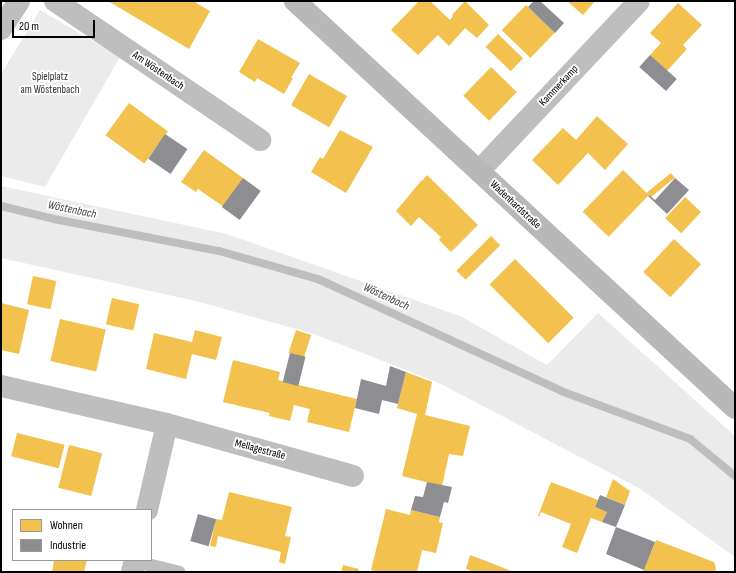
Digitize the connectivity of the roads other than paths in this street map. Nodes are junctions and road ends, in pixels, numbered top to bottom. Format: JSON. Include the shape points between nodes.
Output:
{"nodes":[{"id":1,"x":19,"y":1,"type":"edge"},
{"id":2,"x":55,"y":1,"type":"edge"},
{"id":3,"x":295,"y":1,"type":"edge"},
{"id":4,"x":640,"y":1,"type":"edge"},
{"id":5,"x":1,"y":29,"type":"edge"},
{"id":6,"x":260,"y":140,"type":"dead end"},
{"id":7,"x":479,"y":171,"type":"junction"},
{"id":8,"x":1,"y":386,"type":"edge"},
{"id":9,"x":735,"y":408,"type":"edge"},
{"id":10,"x":167,"y":424,"type":"junction"},
{"id":11,"x":353,"y":476,"type":"dead end"},
{"id":12,"x":147,"y":509,"type":"edge"},
{"id":13,"x":134,"y":564,"type":"edge"},
{"id":14,"x":179,"y":572,"type":"edge"}],
"edges":[{"from":1,"to":5,"type":"street"},
{"from":2,"to":6,"type":"street","name":"Am Wöstenbach"},
{"from":3,"to":7,"type":"street","name":"Wadenhardstraße"},
{"from":4,"to":7,"type":"street","name":"Kammerkamp"},
{"from":7,"to":9,"type":"street","name":"Wadenhardstraße"},
{"from":8,"to":10,"type":"street","name":"Mellagestraße"},
{"from":10,"to":11,"type":"street","name":"Mellagestraße"},
{"from":10,"to":12,"type":"street"},
{"from":13,"to":14,"type":"lane"}]}
